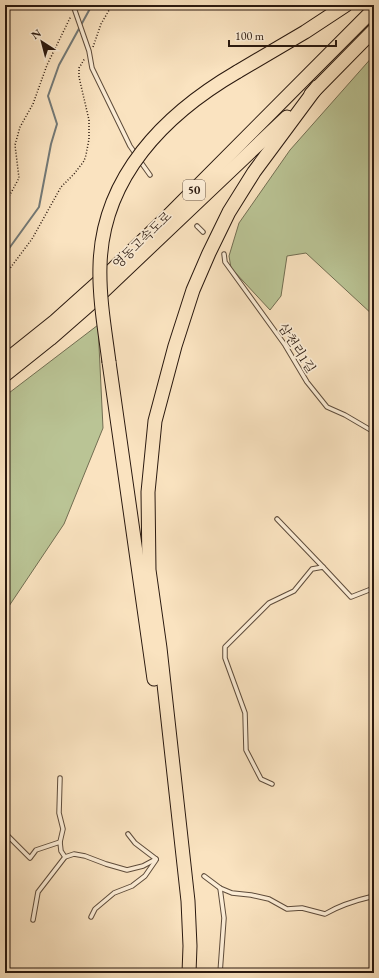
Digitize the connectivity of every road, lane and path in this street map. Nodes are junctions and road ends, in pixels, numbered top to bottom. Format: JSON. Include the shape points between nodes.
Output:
{"nodes":[{"id":1,"x":112,"y":5,"type":"edge"},
{"id":2,"x":346,"y":5,"type":"edge"},
{"id":3,"x":74,"y":7,"type":"edge"},
{"id":4,"x":374,"y":9,"type":"edge"},
{"id":5,"x":374,"y":30,"type":"edge"},
{"id":6,"x":89,"y":51,"type":"junction"},
{"id":7,"x":317,"y":87,"type":"junction"},
{"id":8,"x":150,"y":175,"type":"dead end"},
{"id":9,"x":5,"y":204,"type":"edge"},
{"id":10,"x":197,"y":226,"type":"dead end"},
{"id":11,"x":203,"y":232,"type":"dead end"},
{"id":12,"x":224,"y":254,"type":"dead end"},
{"id":13,"x":5,"y":275,"type":"edge"},
{"id":14,"x":5,"y":361,"type":"edge"},
{"id":15,"x":5,"y":375,"type":"edge"},
{"id":16,"x":374,"y":432,"type":"edge"},
{"id":17,"x":277,"y":519,"type":"dead end"},
{"id":18,"x":323,"y":567,"type":"junction"},
{"id":19,"x":374,"y":588,"type":"edge"},
{"id":20,"x":60,"y":778,"type":"dead end"},
{"id":21,"x":272,"y":784,"type":"dead end"},
{"id":22,"x":5,"y":832,"type":"edge"},
{"id":23,"x":128,"y":834,"type":"dead end"},
{"id":24,"x":60,"y":842,"type":"junction"},
{"id":25,"x":65,"y":857,"type":"junction"},
{"id":26,"x":156,"y":859,"type":"junction"},
{"id":27,"x":204,"y":876,"type":"dead end"},
{"id":28,"x":220,"y":888,"type":"junction"},
{"id":29,"x":374,"y":896,"type":"edge"},
{"id":30,"x":91,"y":917,"type":"dead end"},
{"id":31,"x":33,"y":920,"type":"dead end"},
{"id":32,"x":182,"y":973,"type":"edge"},
{"id":33,"x":189,"y":973,"type":"edge"},
{"id":34,"x":220,"y":973,"type":"edge"}],
"edges":[{"from":1,"to":6,"type":"path"},
{"from":2,"to":32,"type":"highway","bridge":true,"via":[[195,99],[157,133],[133,163],[122,182],[112,202],[104,228],[100,266],[104,324],[175,840],[181,906]]},
{"from":3,"to":6,"type":"lane"},
{"from":3,"to":9,"type":"path","via":[[33,104],[20,127],[15,145],[19,178]]},
{"from":4,"to":14,"type":"highway","name":"영동고속도로","number":"50","via":[[162,222],[55,321]]},
{"from":5,"to":7,"type":"highway","name":"영동고속도로","number":"50"},
{"from":6,"to":8,"type":"lane","via":[[92,68],[130,146]]},
{"from":6,"to":13,"type":"path","via":[[79,68],[88,120],[89,139],[84,161],[61,187],[32,238]]},
{"from":7,"to":15,"type":"highway","name":"영동고속도로","number":"50","via":[[90,304]]},
{"from":7,"to":33,"type":"highway","via":[[254,172],[208,253],[175,346],[155,421],[148,492],[149,570],[188,901]]},
{"from":10,"to":11,"type":"lane"},
{"from":12,"to":16,"type":"lane","name":"삼천리1길","via":[[225,262],[327,407]]},
{"from":17,"to":18,"type":"lane"},
{"from":18,"to":19,"type":"lane","via":[[351,597]]},
{"from":18,"to":21,"type":"lane","via":[[312,569],[294,591],[269,604],[225,647],[225,658],[245,713],[246,750],[261,779]]},
{"from":20,"to":24,"type":"lane","via":[[59,813],[63,829]]},
{"from":22,"to":24,"type":"lane","via":[[30,858],[36,850]]},
{"from":23,"to":26,"type":"lane","via":[[135,843]]},
{"from":24,"to":25,"type":"lane"},
{"from":25,"to":26,"type":"lane","via":[[74,854],[85,856],[127,870]]},
{"from":25,"to":31,"type":"lane","via":[[38,892]]},
{"from":26,"to":30,"type":"lane","via":[[145,876],[132,886],[114,893],[95,909]]},
{"from":27,"to":28,"type":"lane"},
{"from":28,"to":29,"type":"lane","via":[[232,893],[269,899],[287,909],[302,908],[325,914]]},
{"from":28,"to":34,"type":"lane","via":[[224,918]]}]}
